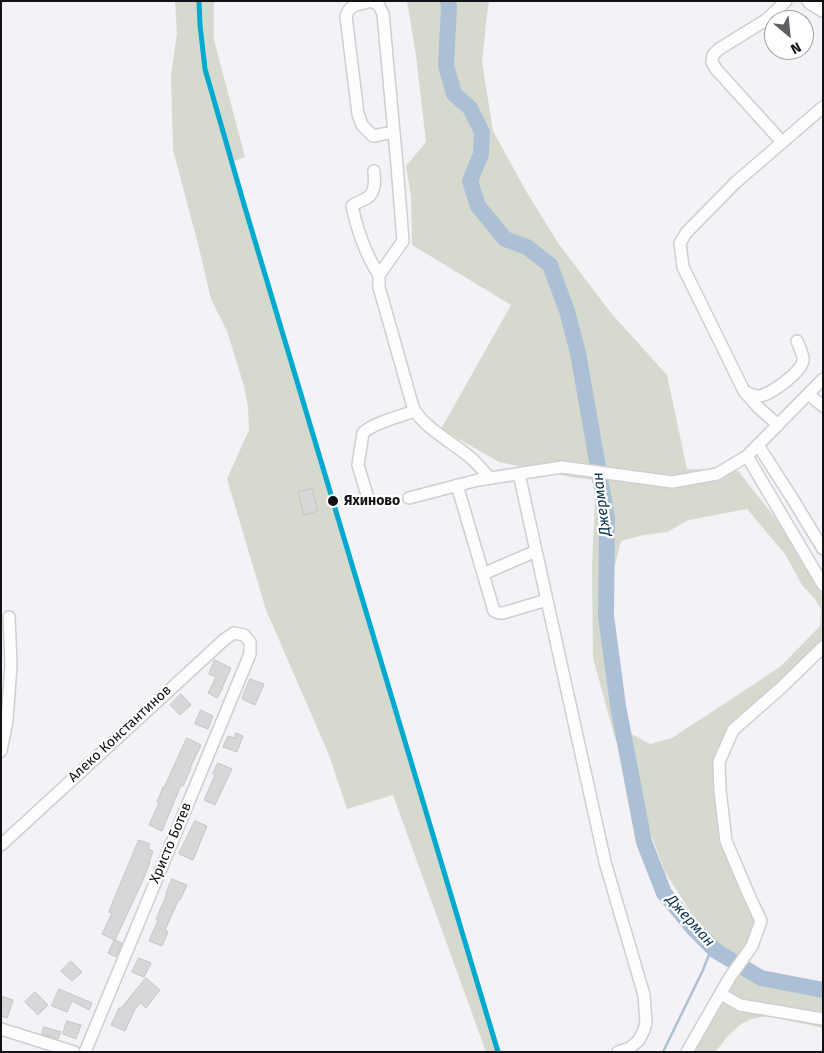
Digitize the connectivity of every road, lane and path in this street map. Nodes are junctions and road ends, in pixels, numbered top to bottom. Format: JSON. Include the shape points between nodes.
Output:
{"nodes":[{"id":1,"x":786,"y":1,"type":"edge"},
{"id":2,"x":810,"y":1,"type":"edge"},
{"id":3,"x":823,"y":9,"type":"edge"},
{"id":4,"x":823,"y":107,"type":"edge"},
{"id":5,"x":394,"y":132,"type":"junction"},
{"id":6,"x":782,"y":142,"type":"junction"},
{"id":7,"x":374,"y":171,"type":"dead end"},
{"id":8,"x":379,"y":275,"type":"junction"},
{"id":9,"x":797,"y":341,"type":"dead end"},
{"id":10,"x":823,"y":379,"type":"edge"},
{"id":11,"x":744,"y":391,"type":"junction"},
{"id":12,"x":808,"y":394,"type":"junction"},
{"id":13,"x":823,"y":406,"type":"edge"},
{"id":14,"x":415,"y":411,"type":"junction"},
{"id":15,"x":778,"y":425,"type":"junction"},
{"id":16,"x":758,"y":445,"type":"junction"},
{"id":17,"x":747,"y":456,"type":"junction"},
{"id":18,"x":519,"y":474,"type":"junction"},
{"id":19,"x":490,"y":478,"type":"junction"},
{"id":20,"x":457,"y":485,"type":"junction"},
{"id":21,"x":367,"y":495,"type":"dead end"},
{"id":22,"x":409,"y":498,"type":"dead end"},
{"id":23,"x":823,"y":548,"type":"edge"},
{"id":24,"x":536,"y":551,"type":"junction"},
{"id":25,"x":483,"y":574,"type":"junction"},
{"id":26,"x":823,"y":584,"type":"edge"},
{"id":27,"x":547,"y":600,"type":"junction"},
{"id":28,"x":10,"y":617,"type":"dead end"},
{"id":29,"x":244,"y":635,"type":"joint"},
{"id":30,"x":823,"y":647,"type":"edge"},
{"id":31,"x":1,"y":751,"type":"edge"},
{"id":32,"x":2,"y":842,"type":"edge"},
{"id":33,"x":721,"y":994,"type":"junction"},
{"id":34,"x":823,"y":1019,"type":"edge"},
{"id":35,"x":1,"y":1029,"type":"edge"},
{"id":36,"x":74,"y":1052,"type":"edge"},
{"id":37,"x":84,"y":1052,"type":"edge"},
{"id":38,"x":618,"y":1052,"type":"edge"},
{"id":39,"x":687,"y":1052,"type":"edge"}],
"edges":[{"from":1,"to":6,"type":"street","via":[[766,20],[719,49],[712,62]]},
{"from":2,"to":3,"type":"main road"},
{"from":4,"to":6,"type":"street"},
{"from":5,"to":5,"type":"street","via":[[373,136],[362,125],[358,114],[346,16],[347,11],[358,4],[373,2],[381,8]]},
{"from":5,"to":8,"type":"street","via":[[403,240]]},
{"from":6,"to":11,"type":"street","via":[[735,183],[680,243],[683,267]]},
{"from":7,"to":8,"type":"street","via":[[371,195],[352,206],[371,264]]},
{"from":8,"to":14,"type":"street","via":[[379,287]]},
{"from":9,"to":11,"type":"street","via":[[803,360],[795,374],[759,396]]},
{"from":10,"to":12,"type":"street"},
{"from":11,"to":15,"type":"street"},
{"from":12,"to":13,"type":"street"},
{"from":12,"to":15,"type":"street"},
{"from":14,"to":19,"type":"street","via":[[473,459]]},
{"from":14,"to":21,"type":"street","via":[[363,433],[358,465]]},
{"from":15,"to":16,"type":"street"},
{"from":16,"to":17,"type":"street"},
{"from":16,"to":23,"type":"street"},
{"from":17,"to":18,"type":"street","via":[[717,474],[672,482],[562,467]]},
{"from":17,"to":26,"type":"street"},
{"from":18,"to":19,"type":"street"},
{"from":18,"to":24,"type":"street"},
{"from":19,"to":20,"type":"street"},
{"from":20,"to":22,"type":"street"},
{"from":20,"to":25,"type":"street"},
{"from":24,"to":25,"type":"street"},
{"from":24,"to":27,"type":"street"},
{"from":25,"to":27,"type":"street","via":[[494,611],[498,613]]},
{"from":27,"to":38,"type":"street","via":[[605,862],[644,995],[644,1030],[630,1048]]},
{"from":28,"to":31,"type":"street","via":[[11,665]]},
{"from":29,"to":32,"type":"street","name":"Алеко Константинов","via":[[234,633],[224,639]]},
{"from":29,"to":37,"type":"street","name":"Христо Ботев","via":[[250,642],[250,654]]},
{"from":30,"to":33,"type":"street","via":[[733,730],[719,762],[726,841],[761,921],[752,946]]},
{"from":33,"to":34,"type":"street","via":[[740,1005]]},
{"from":33,"to":39,"type":"street"},
{"from":35,"to":36,"type":"street"}]}
